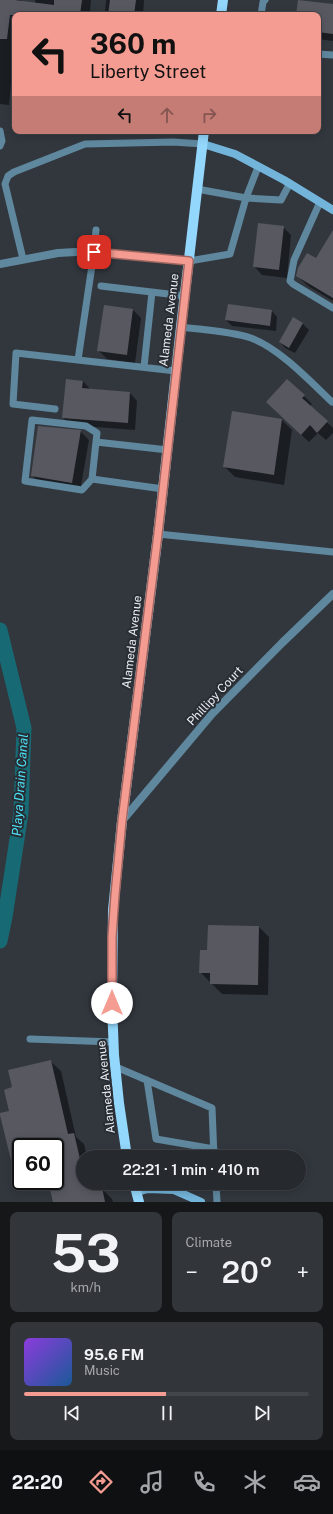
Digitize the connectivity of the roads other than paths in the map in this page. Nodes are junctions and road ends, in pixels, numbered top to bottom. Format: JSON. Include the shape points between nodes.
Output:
{"nodes":[{"id":1,"x":223,"y":0,"type":"edge"},
{"id":2,"x":265,"y":0,"type":"edge"},
{"id":3,"x":221,"y":12,"type":"edge"},
{"id":4,"x":261,"y":12,"type":"edge"},
{"id":5,"x":321,"y":54,"type":"edge"},
{"id":6,"x":333,"y":55,"type":"edge"},
{"id":7,"x":0,"y":131,"type":"edge"},
{"id":8,"x":204,"y":134,"type":"edge"},
{"id":9,"x":203,"y":144,"type":"junction"},
{"id":10,"x":0,"y":146,"type":"edge"},
{"id":11,"x":258,"y":166,"type":"junction"},
{"id":12,"x":290,"y":184,"type":"junction"},
{"id":13,"x":197,"y":189,"type":"junction"},
{"id":14,"x":246,"y":198,"type":"junction"},
{"id":15,"x":320,"y":202,"type":"junction"},
{"id":16,"x":333,"y":210,"type":"edge"},
{"id":17,"x":96,"y":230,"type":"dead end"},
{"id":18,"x":94,"y":252,"type":"junction"},
{"id":19,"x":22,"y":259,"type":"junction"},
{"id":20,"x":189,"y":261,"type":"junction"},
{"id":21,"x":0,"y":264,"type":"edge"},
{"id":22,"x":101,"y":286,"type":"dead end"},
{"id":23,"x":152,"y":292,"type":"junction"},
{"id":24,"x":185,"y":296,"type":"junction"},
{"id":25,"x":333,"y":308,"type":"edge"},
{"id":26,"x":181,"y":326,"type":"junction"},
{"id":27,"x":78,"y":360,"type":"junction"},
{"id":28,"x":144,"y":367,"type":"junction"},
{"id":29,"x":176,"y":371,"type":"junction"},
{"id":30,"x":332,"y":402,"type":"edge"},
{"id":31,"x":55,"y":409,"type":"dead end"},
{"id":32,"x":168,"y":450,"type":"junction"},
{"id":33,"x":95,"y":451,"type":"junction"},
{"id":34,"x":92,"y":478,"type":"junction"},
{"id":35,"x":163,"y":489,"type":"junction"},
{"id":36,"x":158,"y":534,"type":"junction"},
{"id":37,"x":333,"y":552,"type":"edge"},
{"id":38,"x":333,"y":594,"type":"edge"},
{"id":39,"x":122,"y":821,"type":"junction"},
{"id":40,"x":30,"y":1039,"type":"dead end"},
{"id":41,"x":114,"y":1042,"type":"junction"},
{"id":42,"x":116,"y":1067,"type":"junction"},
{"id":43,"x":147,"y":1080,"type":"junction"},
{"id":44,"x":214,"y":1149,"type":"joint"},
{"id":45,"x":126,"y":1150,"type":"edge"},
{"id":46,"x":137,"y":1190,"type":"edge"},
{"id":47,"x":174,"y":1190,"type":"edge"},
{"id":48,"x":216,"y":1190,"type":"edge"},
{"id":49,"x":140,"y":1202,"type":"edge"},
{"id":50,"x":201,"y":1202,"type":"edge"},
{"id":51,"x":217,"y":1202,"type":"edge"}],
"edges":[{"from":1,"to":3,"type":"main road"},
{"from":2,"to":4,"type":"lane"},
{"from":5,"to":6,"type":"lane"},
{"from":7,"to":10,"type":"lane"},
{"from":8,"to":9,"type":"main road","name":"Alameda Avenue"},
{"from":9,"to":11,"type":"street","via":[[235,154]]},
{"from":9,"to":13,"type":"main road","name":"Alameda Avenue"},
{"from":9,"to":19,"type":"lane","via":[[86,144],[14,172],[8,176],[5,184]]},
{"from":11,"to":12,"type":"street"},
{"from":11,"to":14,"type":"lane"},
{"from":12,"to":14,"type":"lane","via":[[281,200]]},
{"from":12,"to":15,"type":"street"},
{"from":13,"to":14,"type":"lane"},
{"from":13,"to":20,"type":"main road","name":"Alameda Avenue"},
{"from":14,"to":20,"type":"lane","via":[[230,254]]},
{"from":15,"to":16,"type":"street"},
{"from":15,"to":25,"type":"lane","via":[[294,260],[290,281]]},
{"from":17,"to":18,"type":"lane"},
{"from":18,"to":19,"type":"street","via":[[58,253]]},
{"from":18,"to":20,"type":"street"},
{"from":18,"to":27,"type":"lane"},
{"from":19,"to":21,"type":"street"},
{"from":20,"to":24,"type":"main road","name":"Alameda Avenue"},
{"from":22,"to":23,"type":"lane"},
{"from":23,"to":24,"type":"lane"},
{"from":23,"to":28,"type":"lane"},
{"from":24,"to":26,"type":"main road","name":"Alameda Avenue"},
{"from":26,"to":29,"type":"main road","name":"Alameda Avenue"},
{"from":26,"to":30,"type":"lane","via":[[234,334],[267,346]]},
{"from":27,"to":28,"type":"lane"},
{"from":27,"to":31,"type":"lane","via":[[16,353],[13,404]]},
{"from":28,"to":29,"type":"lane"},
{"from":29,"to":32,"type":"main road","name":"Alameda Avenue"},
{"from":32,"to":33,"type":"lane","via":[[96,442]]},
{"from":32,"to":35,"type":"main road","name":"Alameda Avenue"},
{"from":33,"to":34,"type":"lane"},
{"from":33,"to":34,"type":"lane","via":[[97,433],[86,426],[32,420],[25,481],[82,490]]},
{"from":34,"to":35,"type":"lane"},
{"from":35,"to":36,"type":"main road","name":"Alameda Avenue"},
{"from":36,"to":37,"type":"lane"},
{"from":36,"to":39,"type":"main road","name":"Alameda Avenue"},
{"from":38,"to":39,"type":"street","name":"Phillipy Court","via":[[212,714]]},
{"from":39,"to":41,"type":"main road","name":"Alameda Avenue","via":[[113,910]]},
{"from":40,"to":41,"type":"lane"},
{"from":41,"to":42,"type":"main road","name":"Alameda Avenue"},
{"from":42,"to":43,"type":"lane"},
{"from":42,"to":45,"type":"main road","name":"Alameda Avenue"},
{"from":43,"to":44,"type":"lane","via":[[212,1108]]},
{"from":43,"to":44,"type":"lane","via":[[156,1138]]},
{"from":46,"to":49,"type":"main road"},
{"from":47,"to":50,"type":"street"},
{"from":48,"to":51,"type":"lane"}]}
